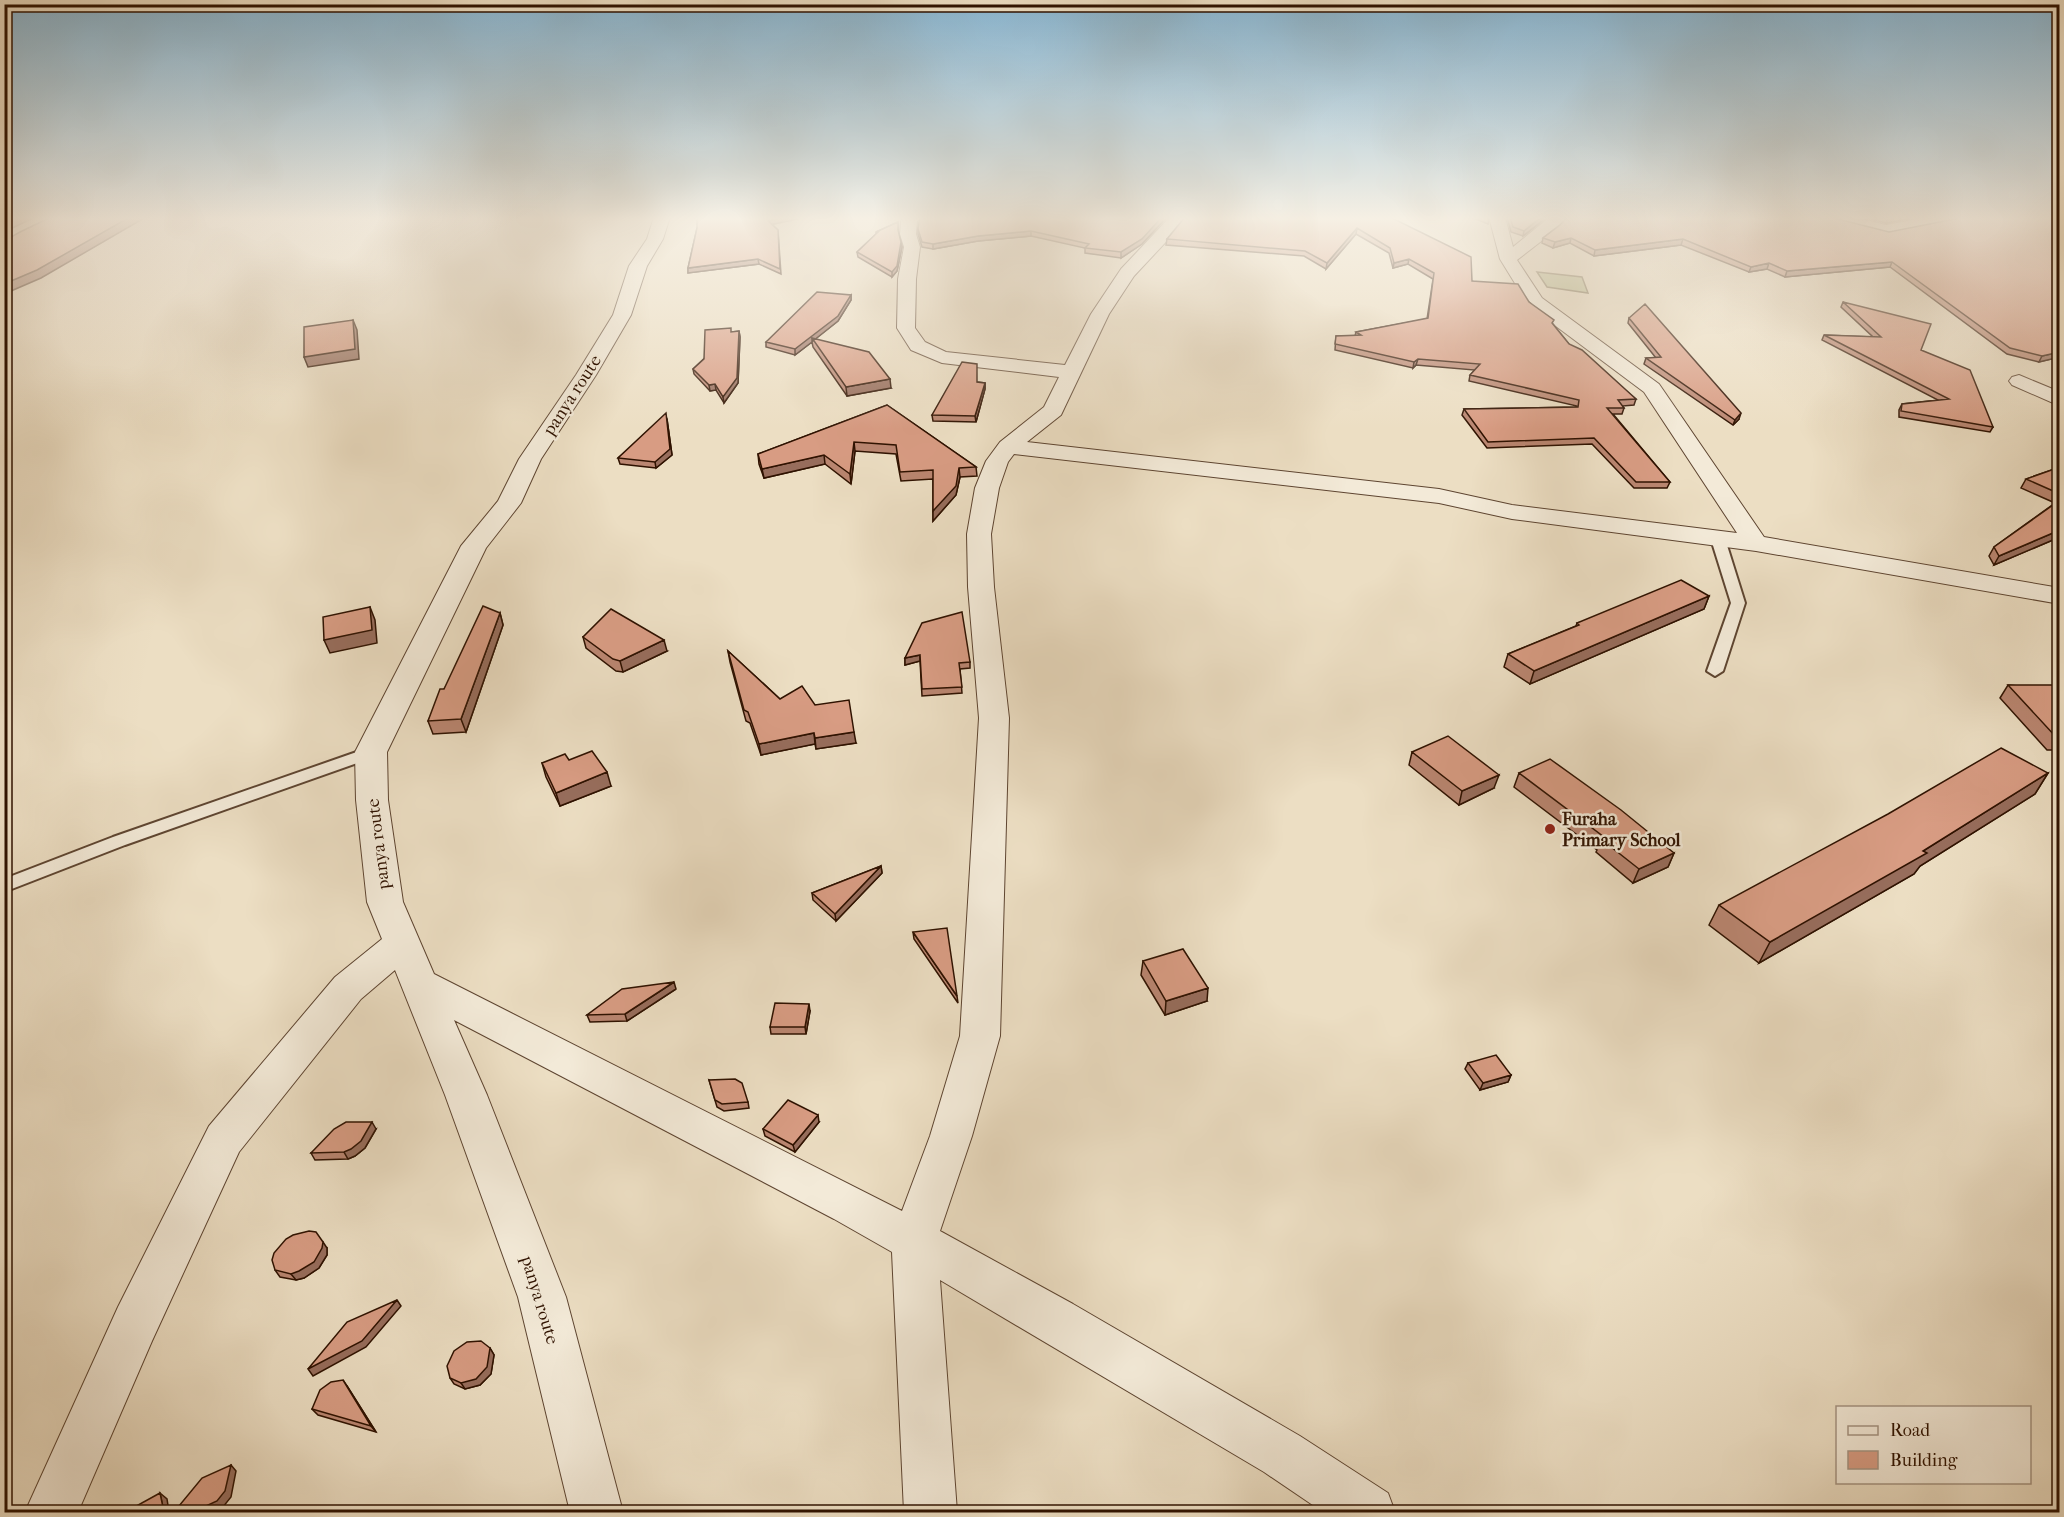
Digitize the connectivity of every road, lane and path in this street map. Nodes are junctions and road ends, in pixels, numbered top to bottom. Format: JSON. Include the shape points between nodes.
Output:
{"nodes":[{"id":1,"x":630,"y":288,"type":"edge"},
{"id":2,"x":907,"y":288,"type":"edge"},
{"id":3,"x":1117,"y":288,"type":"edge"},
{"id":4,"x":1526,"y":288,"type":"edge"},
{"id":5,"x":1070,"y":372,"type":"junction"},
{"id":6,"x":2019,"y":381,"type":"dead end"},
{"id":7,"x":2060,"y":400,"type":"edge"},
{"id":8,"x":1008,"y":447,"type":"junction"},
{"id":9,"x":1718,"y":539,"type":"junction"},
{"id":10,"x":1756,"y":543,"type":"junction"},
{"id":11,"x":2060,"y":596,"type":"edge"},
{"id":12,"x":1715,"y":671,"type":"dead end"},
{"id":13,"x":371,"y":752,"type":"junction"},
{"id":14,"x":4,"y":886,"type":"edge"},
{"id":15,"x":402,"y":943,"type":"junction"},
{"id":16,"x":419,"y":984,"type":"junction"},
{"id":17,"x":914,"y":1241,"type":"junction"},
{"id":18,"x":51,"y":1512,"type":"edge"},
{"id":19,"x":596,"y":1512,"type":"edge"},
{"id":20,"x":930,"y":1512,"type":"edge"},
{"id":21,"x":1369,"y":1512,"type":"edge"}],
"edges":[{"from":1,"to":13,"type":"street","name":"panya route","via":[[622,315],[530,459],[509,503],[474,546]]},
{"from":2,"to":5,"type":"street","via":[[906,328],[918,346],[942,357]]},
{"from":3,"to":5,"type":"street"},
{"from":4,"to":10,"type":"street","via":[[1535,302],[1652,388]]},
{"from":5,"to":8,"type":"street","via":[[1053,410]]},
{"from":6,"to":7,"type":"street"},
{"from":8,"to":9,"type":"street","via":[[1439,496],[1512,512]]},
{"from":8,"to":17,"type":"street","via":[[997,461],[987,488],[979,534],[994,718],[980,1036],[951,1136]]},
{"from":9,"to":10,"type":"street"},
{"from":9,"to":12,"type":"lane","via":[[1738,603]]},
{"from":10,"to":11,"type":"street"},
{"from":13,"to":14,"type":"lane"},
{"from":13,"to":15,"type":"street","name":"panya route","via":[[372,800],[385,902]]},
{"from":15,"to":16,"type":"street","name":"panya route"},
{"from":15,"to":18,"type":"street","via":[[348,988],[224,1139]]},
{"from":16,"to":17,"type":"street"},
{"from":16,"to":19,"type":"street","name":"panya route","via":[[466,1095],[542,1297]]},
{"from":17,"to":20,"type":"street"},
{"from":17,"to":21,"type":"street","via":[[1282,1454]]}]}
